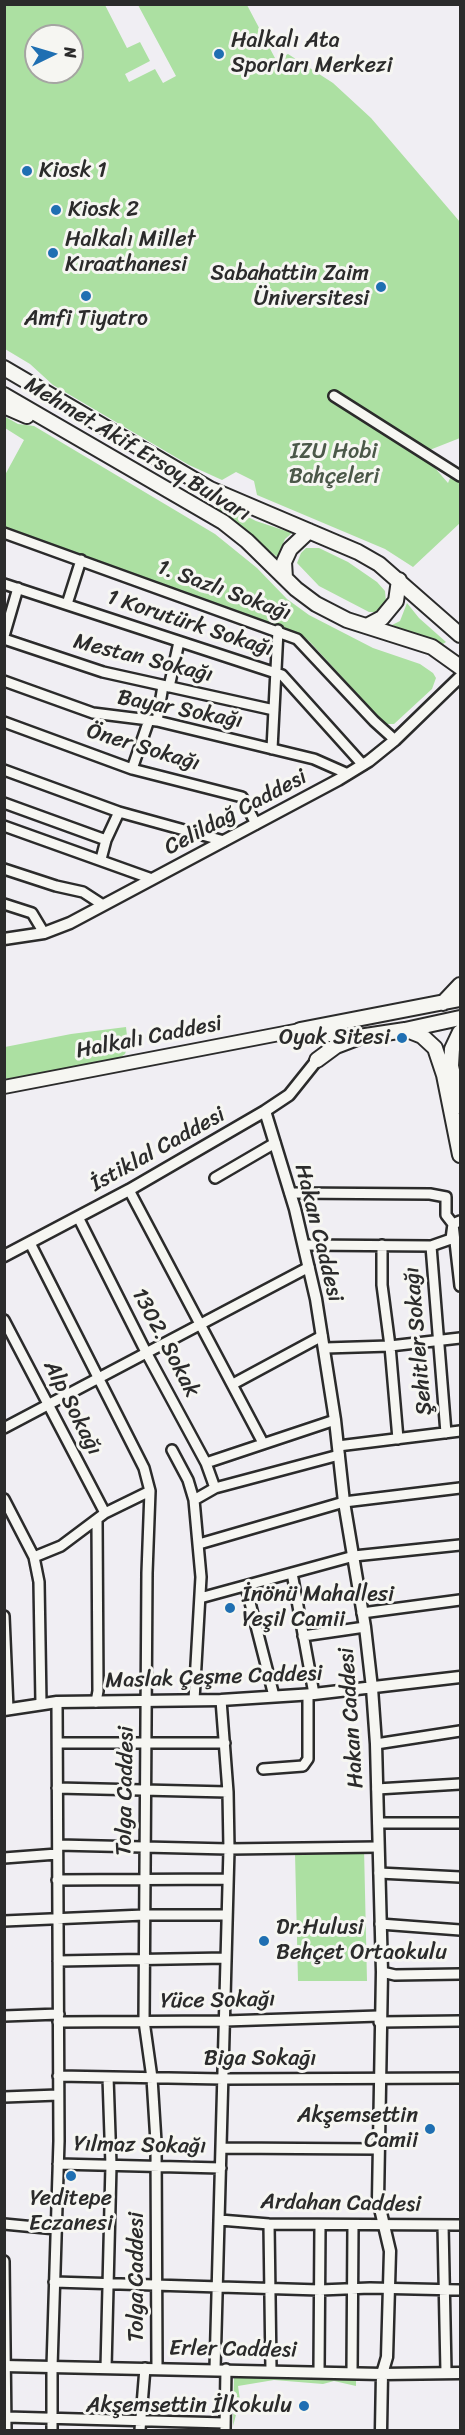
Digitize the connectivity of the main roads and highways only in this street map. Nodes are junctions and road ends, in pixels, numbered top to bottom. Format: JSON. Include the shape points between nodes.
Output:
{"nodes":[{"id":1,"x":4,"y":368,"type":"edge"},
{"id":2,"x":4,"y":395,"type":"edge"},
{"id":3,"x":4,"y":406,"type":"edge"},
{"id":4,"x":71,"y":434,"type":"junction"},
{"id":5,"x":309,"y":531,"type":"junction"},
{"id":6,"x":285,"y":578,"type":"junction"},
{"id":7,"x":399,"y":580,"type":"junction"},
{"id":8,"x":367,"y":626,"type":"junction"},
{"id":9,"x":460,"y":635,"type":"edge"},
{"id":10,"x":460,"y":667,"type":"edge"},
{"id":11,"x":460,"y":985,"type":"edge"},
{"id":12,"x":460,"y":999,"type":"edge"},
{"id":13,"x":442,"y":1003,"type":"junction"},
{"id":14,"x":368,"y":1017,"type":"junction"},
{"id":15,"x":460,"y":1018,"type":"edge"},
{"id":16,"x":407,"y":1030,"type":"junction"},
{"id":17,"x":307,"y":1031,"type":"junction"},
{"id":18,"x":460,"y":1032,"type":"edge"},
{"id":19,"x":335,"y":1035,"type":"junction"},
{"id":20,"x":359,"y":1037,"type":"junction"},
{"id":21,"x":325,"y":1048,"type":"junction"},
{"id":22,"x":4,"y":1087,"type":"edge"},
{"id":23,"x":460,"y":1106,"type":"edge"},
{"id":24,"x":460,"y":1155,"type":"edge"}],
"edges":[{"from":1,"to":5,"type":"main road","name":"Mehmet Akif Ersoy Bulvarı","via":[[210,489]]},
{"from":2,"to":4,"type":"main road","name":"Mehmet Akif Ersoy Bulvarı"},
{"from":3,"to":4,"type":"main road"},
{"from":4,"to":6,"type":"main road","name":"Mehmet Akif Ersoy Bulvarı","via":[[223,522]]},
{"from":5,"to":6,"type":"main road","via":[[284,562]]},
{"from":5,"to":7,"type":"main road","name":"Mehmet Akif Ersoy Bulvarı","via":[[358,552]]},
{"from":6,"to":8,"type":"main road","name":"Mehmet Akif Ersoy Bulvarı","via":[[316,604]]},
{"from":7,"to":8,"type":"main road","via":[[396,601],[382,618]]},
{"from":7,"to":9,"type":"main road","name":"Mehmet Akif Ersoy Bulvarı"},
{"from":8,"to":10,"type":"main road","name":"Mehmet Akif Ersoy Bulvarı","via":[[432,647]]},
{"from":11,"to":13,"type":"main road"},
{"from":12,"to":13,"type":"main road","name":"Halkalı Caddesi"},
{"from":13,"to":14,"type":"main road","name":"Halkalı Caddesi"},
{"from":14,"to":17,"type":"main road","name":"Halkalı Caddesi"},
{"from":14,"to":19,"type":"main road"},
{"from":15,"to":16,"type":"main road","name":"Halkalı Caddesi"},
{"from":16,"to":20,"type":"main road","name":"Halkalı Caddesi"},
{"from":16,"to":24,"type":"main road","via":[[422,1036],[435,1048]]},
{"from":17,"to":19,"type":"main road","name":"Halkalı Caddesi"},
{"from":17,"to":21,"type":"main road","via":[[324,1039]]},
{"from":17,"to":22,"type":"main road","name":"Halkalı Caddesi"},
{"from":18,"to":23,"type":"main road","via":[[452,1049],[452,1066]]},
{"from":19,"to":20,"type":"main road","name":"Halkalı Caddesi"},
{"from":19,"to":21,"type":"main road"},
{"from":20,"to":21,"type":"main road","via":[[336,1046],[317,1060]]}]}
